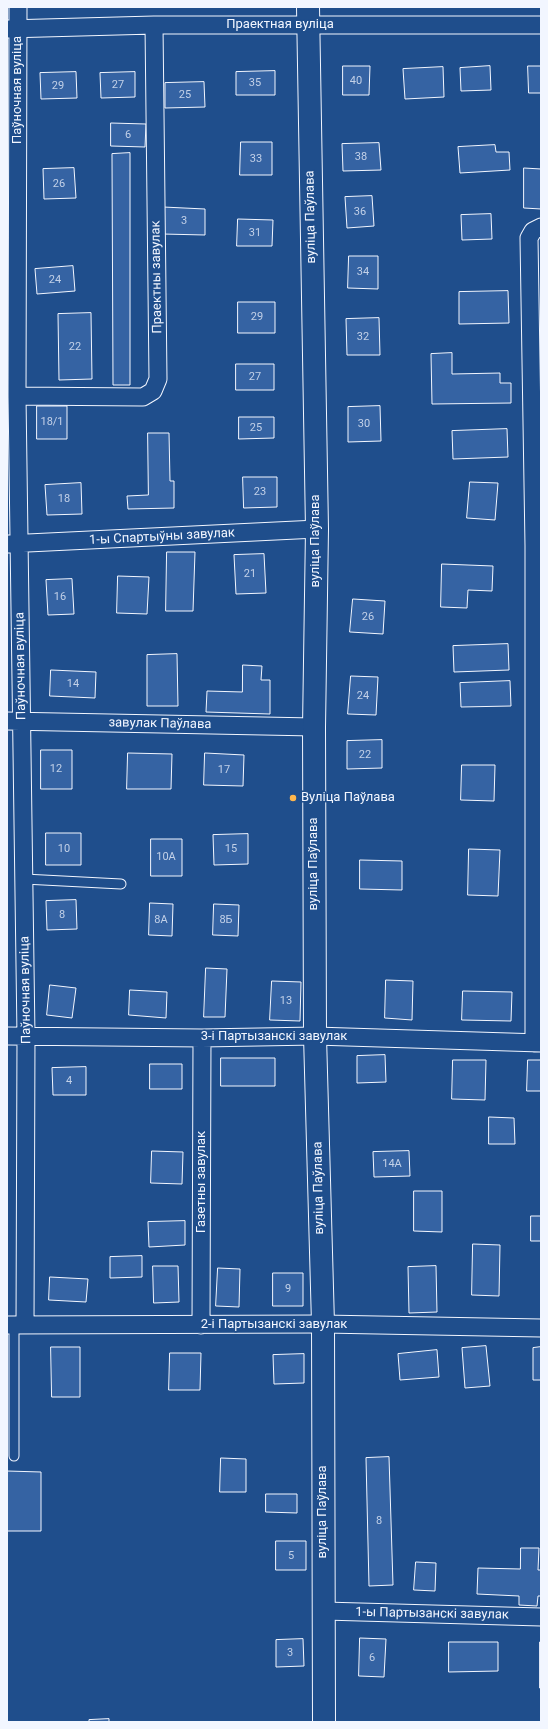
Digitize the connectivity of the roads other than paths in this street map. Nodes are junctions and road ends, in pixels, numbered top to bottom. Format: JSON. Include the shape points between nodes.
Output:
{"nodes":[{"id":1,"x":18,"y":7,"type":"edge"},
{"id":2,"x":308,"y":16,"type":"edge"},
{"id":3,"x":154,"y":25,"type":"junction"},
{"id":4,"x":541,"y":25,"type":"edge"},
{"id":5,"x":13,"y":29,"type":"edge"},
{"id":6,"x":541,"y":228,"type":"edge"},
{"id":7,"x":17,"y":396,"type":"junction"},
{"id":8,"x":317,"y":529,"type":"junction"},
{"id":9,"x":13,"y":544,"type":"edge"},
{"id":10,"x":537,"y":546,"type":"edge"},
{"id":11,"x":14,"y":721,"type":"edge"},
{"id":12,"x":314,"y":727,"type":"junction"},
{"id":13,"x":24,"y":879,"type":"junction"},
{"id":14,"x":121,"y":884,"type":"dead end"},
{"id":15,"x":7,"y":1036,"type":"edge"},
{"id":16,"x":26,"y":1036,"type":"junction"},
{"id":17,"x":315,"y":1036,"type":"junction"},
{"id":18,"x":202,"y":1038,"type":"junction"},
{"id":19,"x":537,"y":1043,"type":"edge"},
{"id":20,"x":323,"y":1324,"type":"junction"},
{"id":21,"x":15,"y":1325,"type":"edge"},
{"id":22,"x":201,"y":1325,"type":"junction"},
{"id":23,"x":541,"y":1328,"type":"edge"},
{"id":24,"x":14,"y":1456,"type":"dead end"},
{"id":25,"x":324,"y":1611,"type":"junction"},
{"id":26,"x":541,"y":1617,"type":"edge"},
{"id":27,"x":324,"y":1722,"type":"edge"}],
"edges":[{"from":1,"to":5,"type":"street","name":"Паўночная вуліца"},
{"from":2,"to":3,"type":"street","name":"Праектная вуліца"},
{"from":2,"to":4,"type":"street","name":"Праектная вуліца"},
{"from":2,"to":8,"type":"street","name":"вуліца Паўлава"},
{"from":3,"to":5,"type":"street","name":"Праектная вуліца"},
{"from":3,"to":7,"type":"street","name":"Праектны завулак","via":[[158,380],[153,391],[143,397]]},
{"from":5,"to":7,"type":"street","name":"Паўночная вуліца"},
{"from":6,"to":10,"type":"street","via":[[533,231],[529,238]]},
{"from":7,"to":9,"type":"street","name":"Паўночная вуліца"},
{"from":8,"to":9,"type":"street","name":"1-ы Спартыўны завулак"},
{"from":8,"to":12,"type":"street","name":"вуліца Паўлава"},
{"from":9,"to":11,"type":"street","name":"Паўночная вуліца"},
{"from":10,"to":19,"type":"street"},
{"from":11,"to":12,"type":"street","name":"завулак Паўлава"},
{"from":11,"to":13,"type":"street","name":"Паўночная вуліца"},
{"from":12,"to":17,"type":"street","name":"вуліца Паўлава"},
{"from":13,"to":14,"type":"lane"},
{"from":13,"to":16,"type":"street","name":"Паўночная вуліца"},
{"from":15,"to":16,"type":"street","name":"3-і Партызанскі завулак"},
{"from":16,"to":18,"type":"street","name":"3-і Партызанскі завулак"},
{"from":16,"to":21,"type":"street","name":"Паўночная вуліца"},
{"from":17,"to":18,"type":"street","name":"3-і Партызанскі завулак"},
{"from":17,"to":19,"type":"street","name":"3-і Партызанскі завулак"},
{"from":17,"to":20,"type":"street","name":"вуліца Паўлава"},
{"from":18,"to":22,"type":"street","name":"Газетны завулак"},
{"from":20,"to":22,"type":"street","name":"2-і Партызанскі завулак"},
{"from":20,"to":23,"type":"street","name":"2-і Партызанскі завулак"},
{"from":20,"to":25,"type":"street","name":"вуліца Паўлава"},
{"from":21,"to":22,"type":"street","name":"2-і Партызанскі завулак"},
{"from":21,"to":24,"type":"lane"},
{"from":25,"to":26,"type":"street","name":"1-ы Партызанскі завулак"},
{"from":25,"to":27,"type":"street","name":"вуліца Паўлава"}]}
